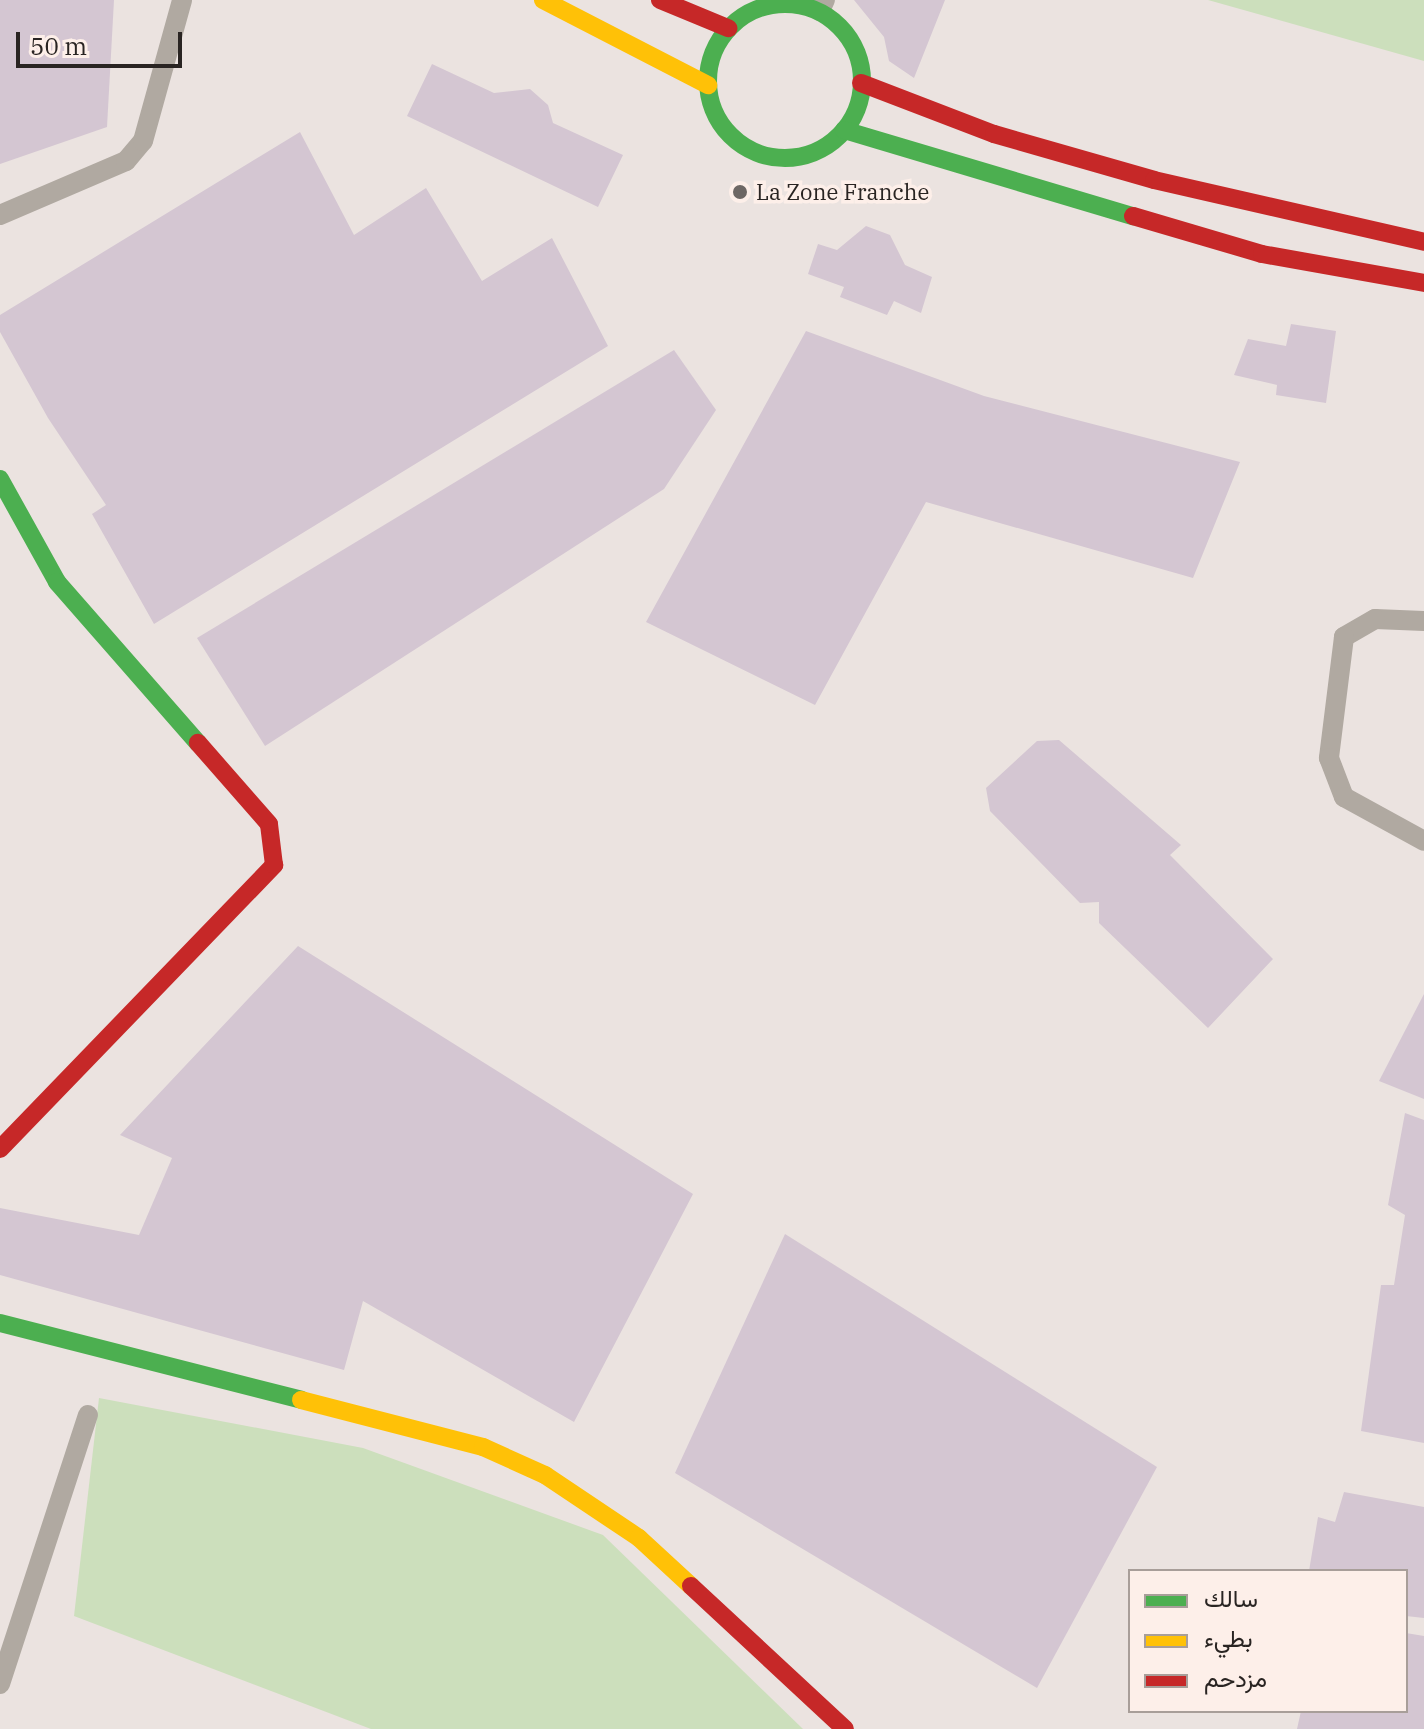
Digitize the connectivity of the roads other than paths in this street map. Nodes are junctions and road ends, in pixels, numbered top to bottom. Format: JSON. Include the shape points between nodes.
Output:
{"nodes":[{"id":1,"x":182,"y":0,"type":"edge"},
{"id":2,"x":543,"y":0,"type":"edge"},
{"id":3,"x":660,"y":0,"type":"edge"},
{"id":4,"x":823,"y":6,"type":"edge"},
{"id":5,"x":728,"y":28,"type":"junction"},
{"id":6,"x":861,"y":83,"type":"junction"},
{"id":7,"x":708,"y":85,"type":"junction"},
{"id":8,"x":844,"y":130,"type":"junction"},
{"id":9,"x":0,"y":215,"type":"edge"},
{"id":10,"x":1424,"y":242,"type":"edge"},
{"id":11,"x":1424,"y":283,"type":"edge"},
{"id":12,"x":0,"y":479,"type":"edge"},
{"id":13,"x":1424,"y":621,"type":"edge"},
{"id":14,"x":1424,"y":841,"type":"edge"},
{"id":15,"x":0,"y":1149,"type":"edge"},
{"id":16,"x":0,"y":1323,"type":"edge"},
{"id":17,"x":88,"y":1415,"type":"dead end"},
{"id":18,"x":0,"y":1684,"type":"edge"},
{"id":19,"x":845,"y":1729,"type":"edge"}],
"edges":[{"from":1,"to":9,"type":"street","via":[[143,141],[126,161]]},
{"from":2,"to":7,"type":"street"},
{"from":3,"to":5,"type":"street"},
{"from":4,"to":5,"type":"street","via":[[771,4]]},
{"from":4,"to":6,"type":"street","via":[[856,49]]},
{"from":5,"to":7,"type":"street","via":[[714,48]]},
{"from":6,"to":8,"type":"street"},
{"from":6,"to":10,"type":"street","via":[[994,134],[1154,180]]},
{"from":7,"to":8,"type":"street","via":[[717,120],[755,152],[807,155]]},
{"from":8,"to":11,"type":"street","via":[[1262,254]]},
{"from":12,"to":15,"type":"street","via":[[57,582],[269,824],[276,847],[274,865]]},
{"from":13,"to":14,"type":"street","via":[[1375,619],[1344,637],[1329,758],[1344,797]]},
{"from":16,"to":19,"type":"street","via":[[483,1447],[545,1475],[639,1538]]},
{"from":17,"to":18,"type":"street"}]}
